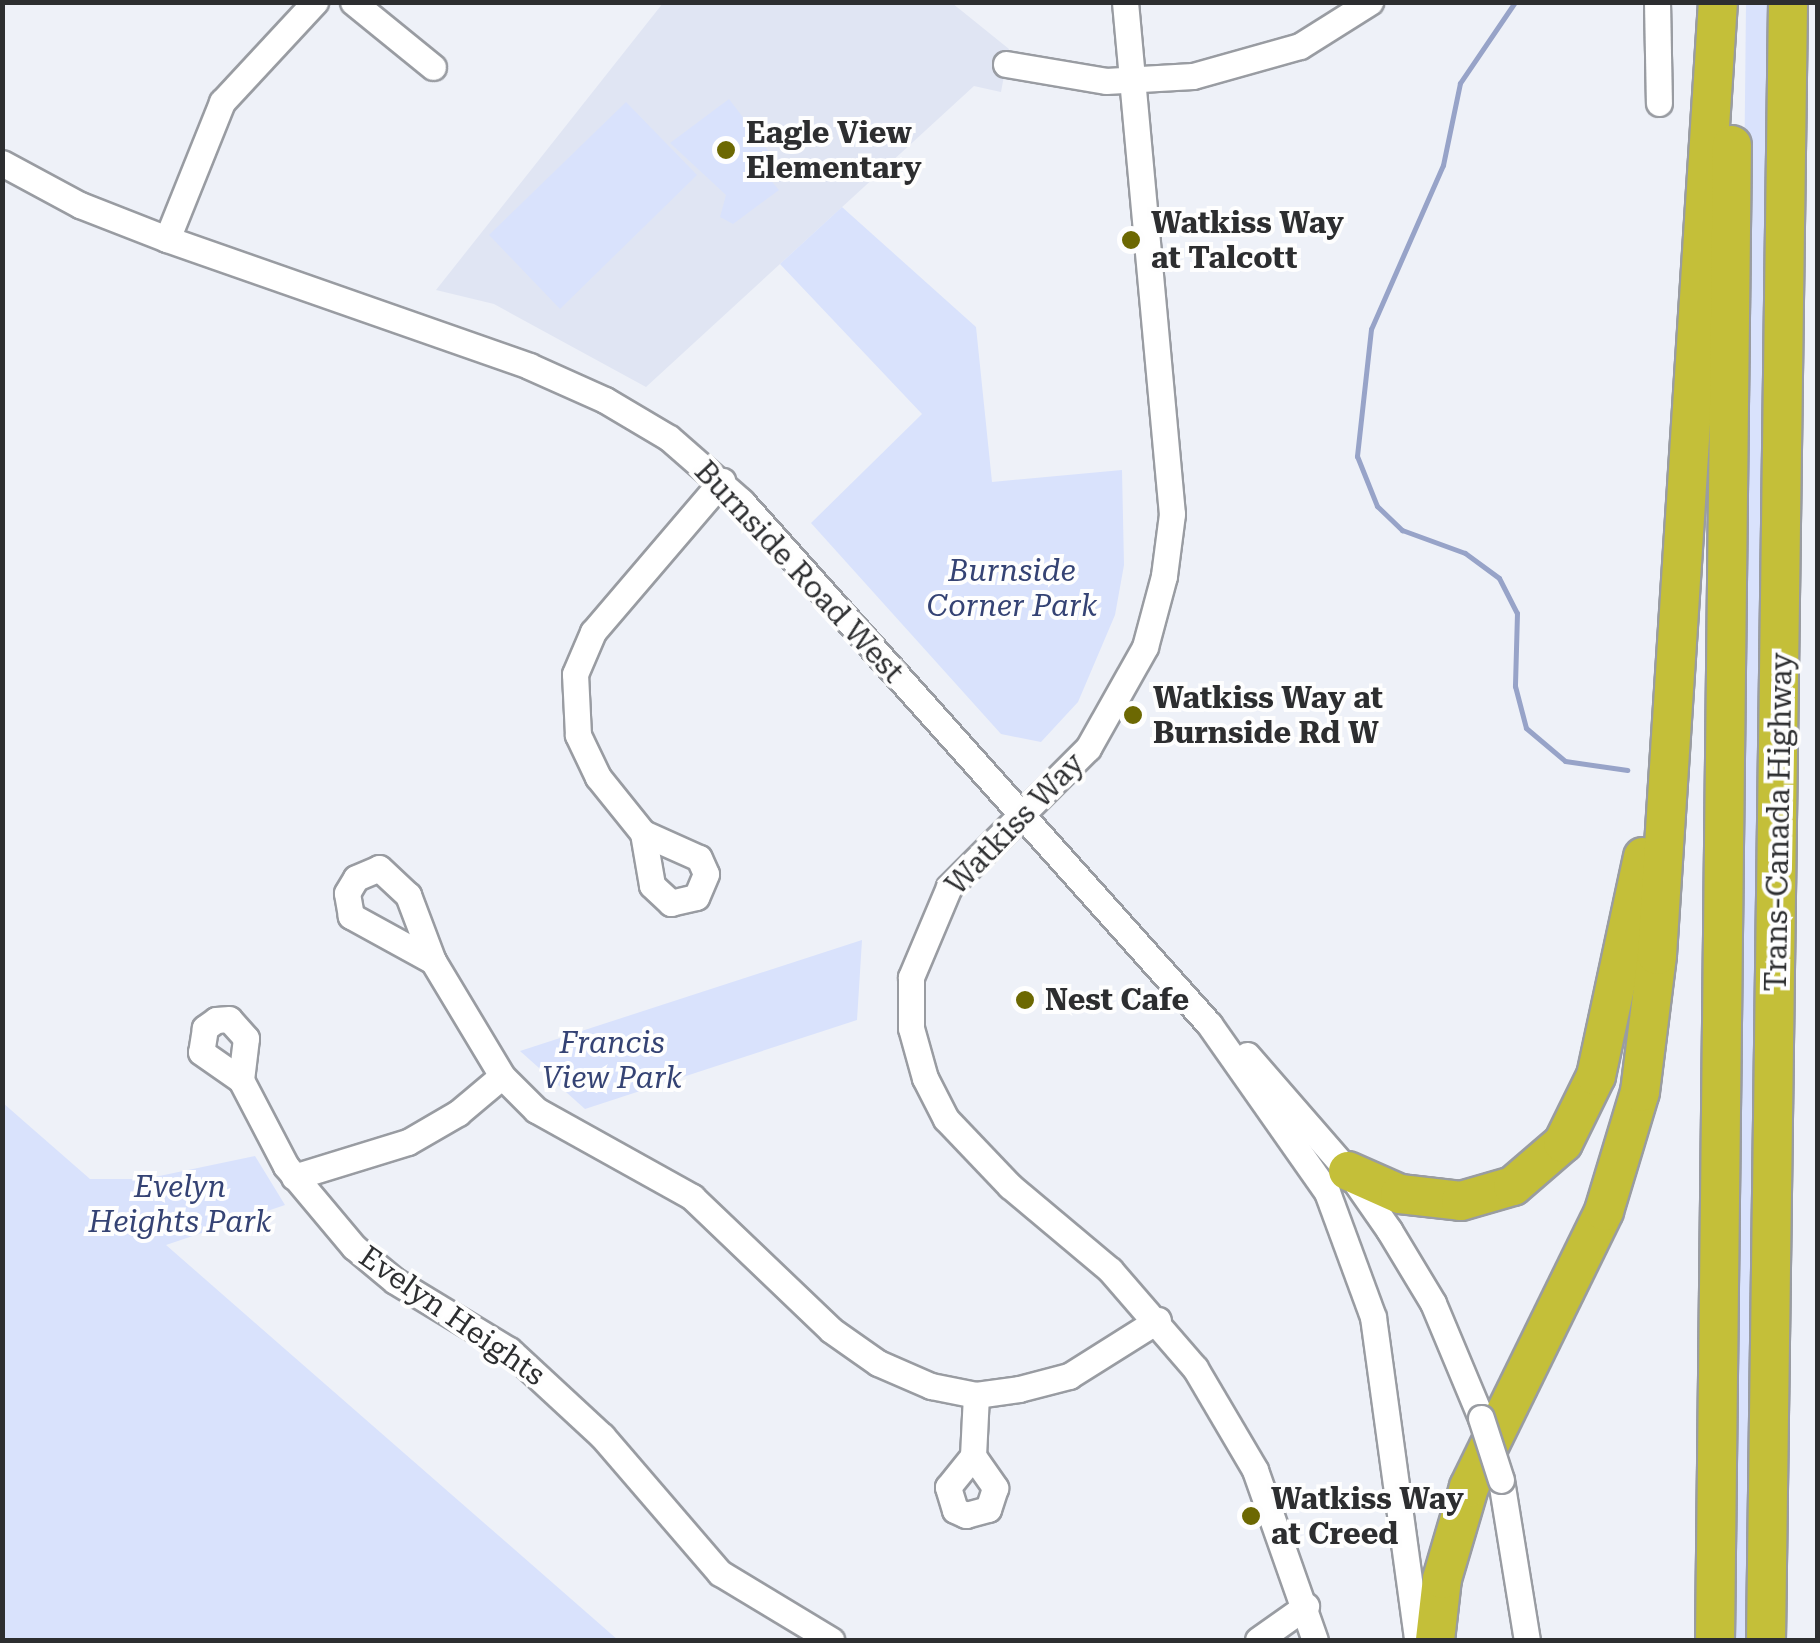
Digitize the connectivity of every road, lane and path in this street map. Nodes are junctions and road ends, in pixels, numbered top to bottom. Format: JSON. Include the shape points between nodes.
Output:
{"nodes":[{"id":1,"x":315,"y":2,"type":"edge"},
{"id":2,"x":353,"y":2,"type":"edge"},
{"id":3,"x":1125,"y":2,"type":"edge"},
{"id":4,"x":1370,"y":2,"type":"edge"},
{"id":5,"x":1657,"y":2,"type":"edge"},
{"id":6,"x":1718,"y":2,"type":"edge"},
{"id":7,"x":1733,"y":2,"type":"edge"},
{"id":8,"x":1788,"y":2,"type":"edge"},
{"id":9,"x":1006,"y":64,"type":"dead end"},
{"id":10,"x":433,"y":68,"type":"dead end"},
{"id":11,"x":1130,"y":81,"type":"junction"},
{"id":12,"x":1659,"y":103,"type":"dead end"},
{"id":13,"x":2,"y":164,"type":"edge"},
{"id":14,"x":167,"y":240,"type":"junction"},
{"id":15,"x":722,"y":481,"type":"junction"},
{"id":16,"x":1677,"y":637,"type":"junction"},
{"id":17,"x":1024,"y":815,"type":"junction"},
{"id":18,"x":643,"y":833,"type":"dead end"},
{"id":19,"x":434,"y":961,"type":"dead end"},
{"id":20,"x":1209,"y":1024,"type":"junction"},
{"id":21,"x":502,"y":1076,"type":"junction"},
{"id":22,"x":241,"y":1080,"type":"dead end"},
{"id":23,"x":1348,"y":1171,"type":"junction"},
{"id":24,"x":294,"y":1177,"type":"junction"},
{"id":25,"x":1158,"y":1320,"type":"junction"},
{"id":26,"x":1773,"y":1386,"type":"junction"},
{"id":27,"x":976,"y":1395,"type":"junction"},
{"id":28,"x":973,"y":1456,"type":"dead end"},
{"id":29,"x":1306,"y":1606,"type":"junction"},
{"id":30,"x":831,"y":1640,"type":"edge"},
{"id":31,"x":1258,"y":1640,"type":"edge"},
{"id":32,"x":1315,"y":1640,"type":"edge"},
{"id":33,"x":1416,"y":1640,"type":"edge"},
{"id":34,"x":1435,"y":1640,"type":"edge"},
{"id":35,"x":1527,"y":1640,"type":"edge"},
{"id":36,"x":1714,"y":1640,"type":"edge"},
{"id":37,"x":1766,"y":1640,"type":"edge"},
{"id":38,"x":1787,"y":1640,"type":"edge"}],
"edges":[{"from":1,"to":14,"type":"street","via":[[222,102]]},
{"from":2,"to":10,"type":"street"},
{"from":3,"to":11,"type":"street","name":"Watkiss Way"},
{"from":4,"to":11,"type":"street","via":[[1340,26],[1268,59]]},
{"from":5,"to":12,"type":"street"},
{"from":6,"to":16,"type":"highway"},
{"from":7,"to":36,"type":"highway","name":"Trans-Canada Highway"},
{"from":8,"to":26,"type":"highway","name":"Trans-Canada Highway"},
{"from":9,"to":11,"type":"street"},
{"from":11,"to":17,"type":"street","name":"Watkiss Way","via":[[1172,514],[1164,576],[1124,690],[1088,748]]},
{"from":13,"to":14,"type":"street","name":"Burnside Road West"},
{"from":14,"to":15,"type":"street","name":"Burnside Road West","via":[[528,366],[635,416]]},
{"from":15,"to":17,"type":"street","name":"Burnside Road West"},
{"from":15,"to":18,"type":"street","via":[[592,632],[576,674],[574,718],[586,758]]},
{"from":16,"to":23,"type":"highway","via":[[1634,908],[1610,1025],[1582,1112],[1541,1166],[1486,1196],[1431,1201]]},
{"from":16,"to":34,"type":"highway","via":[[1656,974],[1640,1092],[1604,1211],[1469,1487],[1442,1579]]},
{"from":17,"to":20,"type":"street","name":"Burnside Road West"},
{"from":17,"to":25,"type":"street","name":"Watkiss Way","via":[[949,887],[927,930],[911,977],[917,1056],[934,1100],[973,1151]]},
{"from":19,"to":21,"type":"street"},
{"from":20,"to":23,"type":"street","name":"Burnside Road West","via":[[1250,1057]]},
{"from":20,"to":33,"type":"street","name":"Burnside Road West","via":[[1326,1192],[1373,1317]]},
{"from":21,"to":24,"type":"street","via":[[408,1142]]},
{"from":21,"to":27,"type":"street","via":[[536,1110],[692,1197],[831,1330],[878,1363],[931,1386]]},
{"from":22,"to":24,"type":"street","name":"Evelyn Heights"},
{"from":23,"to":35,"type":"street","name":"Burnside Road West","bridge":true,"via":[[1433,1303],[1481,1418],[1501,1480]]},
{"from":24,"to":30,"type":"street","name":"Evelyn Heights","via":[[381,1270],[509,1350],[556,1389],[720,1573]]},
{"from":25,"to":27,"type":"street","via":[[1069,1376]]},
{"from":25,"to":29,"type":"street","name":"Watkiss Way","via":[[1255,1470]]},
{"from":26,"to":37,"type":"highway","name":"Trans-Canada Highway"},
{"from":26,"to":38,"type":"highway"},
{"from":27,"to":28,"type":"street"},
{"from":29,"to":31,"type":"street"},
{"from":29,"to":32,"type":"street","name":"Watkiss Way"}]}
